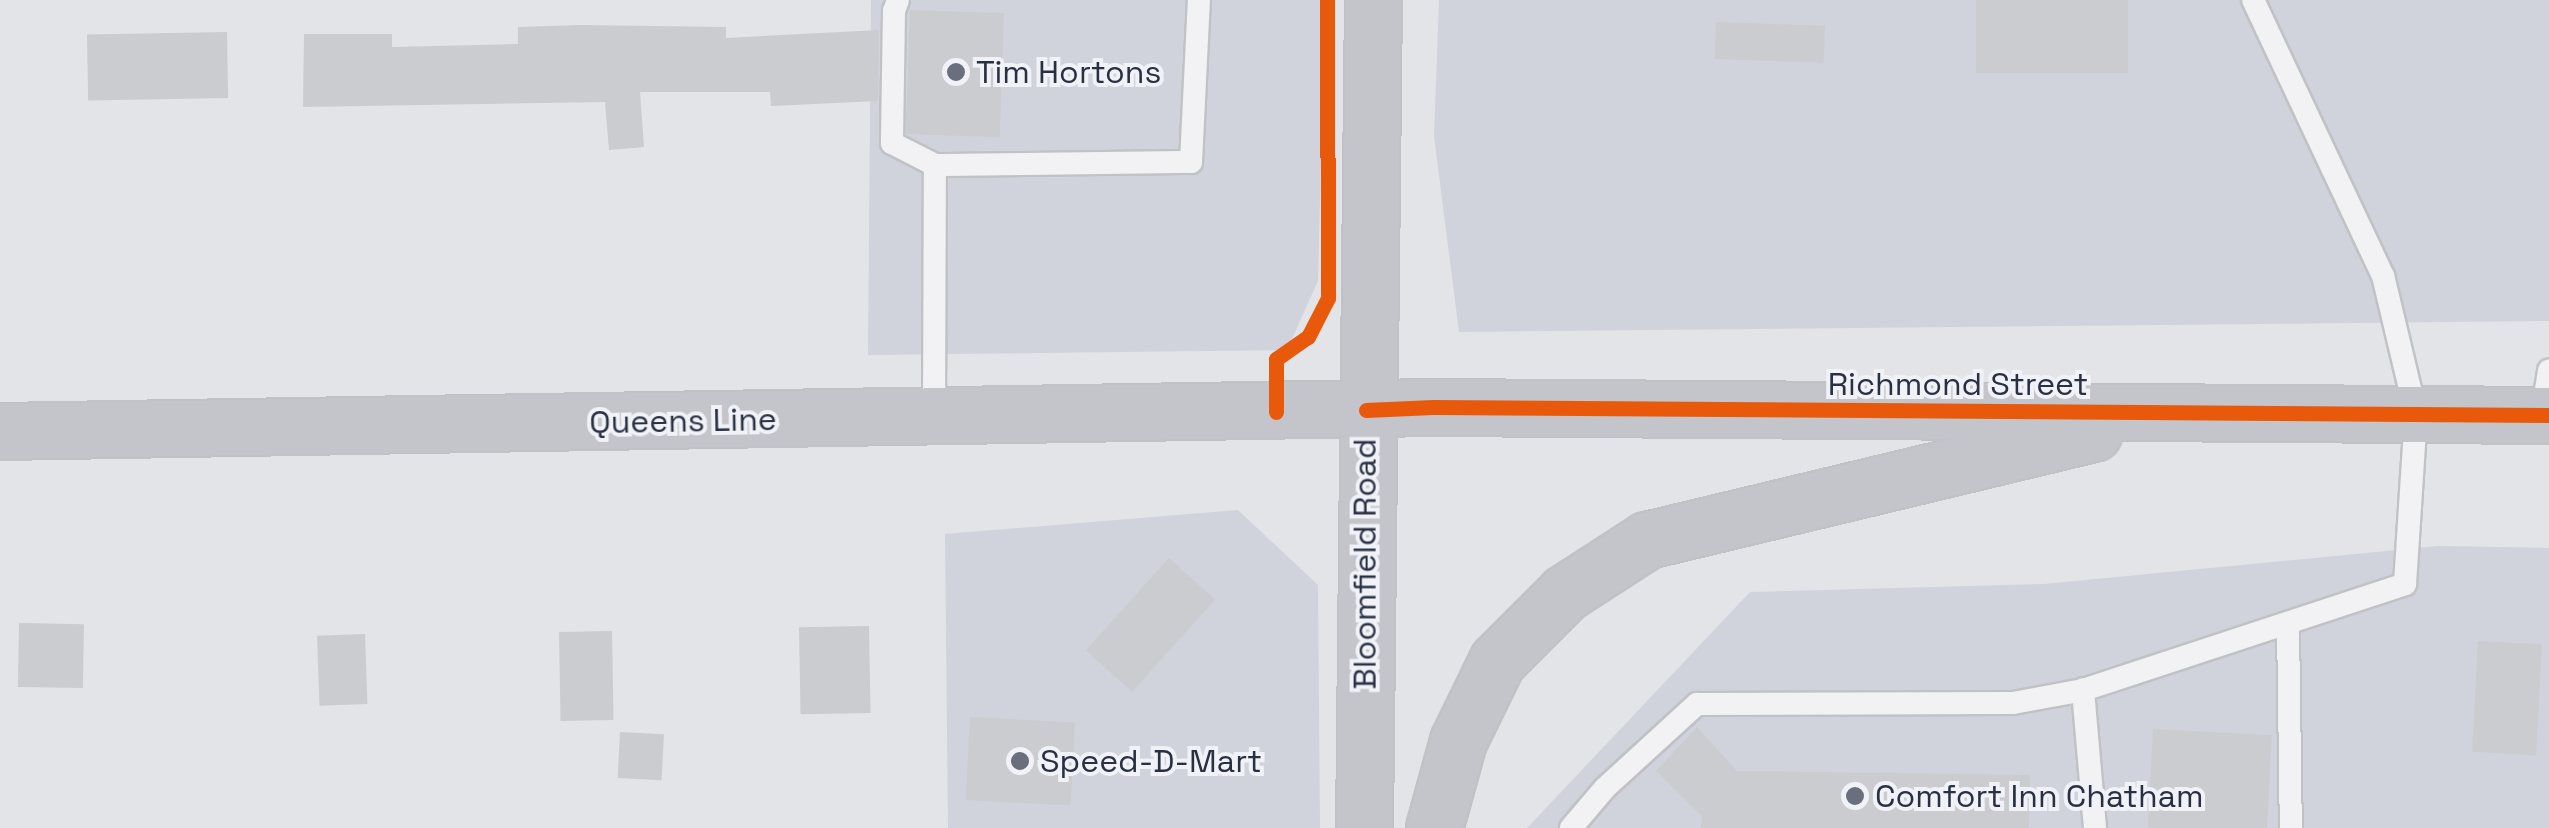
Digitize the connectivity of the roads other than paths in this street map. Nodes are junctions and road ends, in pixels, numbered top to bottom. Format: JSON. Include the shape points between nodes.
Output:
{"nodes":[{"id":1,"x":898,"y":0,"type":"edge"},
{"id":2,"x":1199,"y":0,"type":"edge"},
{"id":3,"x":1373,"y":0,"type":"edge"},
{"id":4,"x":2253,"y":0,"type":"edge"},
{"id":5,"x":935,"y":165,"type":"junction"},
{"id":6,"x":2547,"y":400,"type":"edge"},
{"id":7,"x":1366,"y":410,"type":"junction"},
{"id":8,"x":2174,"y":413,"type":"junction"},
{"id":9,"x":2416,"y":414,"type":"junction"},
{"id":10,"x":934,"y":417,"type":"junction"},
{"id":11,"x":0,"y":431,"type":"edge"},
{"id":12,"x":2288,"y":624,"type":"junction"},
{"id":13,"x":2083,"y":690,"type":"junction"},
{"id":14,"x":1364,"y":828,"type":"edge"},
{"id":15,"x":1434,"y":828,"type":"edge"},
{"id":16,"x":1571,"y":828,"type":"edge"},
{"id":17,"x":2094,"y":828,"type":"edge"},
{"id":18,"x":2290,"y":828,"type":"edge"}],
"edges":[{"from":1,"to":5,"type":"lane","via":[[892,143]]},
{"from":2,"to":5,"type":"lane","via":[[1191,162]]},
{"from":3,"to":7,"type":"main road","name":"Bloomfield Road"},
{"from":4,"to":9,"type":"lane","via":[[2383,276]]},
{"from":5,"to":10,"type":"lane"},
{"from":6,"to":9,"type":"main road","name":"Richmond Street"},
{"from":7,"to":8,"type":"main road","name":"Richmond Street"},
{"from":7,"to":10,"type":"main road","name":"Queens Line"},
{"from":7,"to":14,"type":"main road","name":"Bloomfield Road"},
{"from":8,"to":9,"type":"main road","name":"Richmond Street"},
{"from":8,"to":15,"type":"main road","via":[[1647,540],[1565,592],[1497,661],[1458,741]]},
{"from":9,"to":12,"type":"lane","via":[[2405,584]]},
{"from":10,"to":11,"type":"main road","name":"Queens Line"},
{"from":12,"to":13,"type":"lane"},
{"from":12,"to":18,"type":"lane"},
{"from":13,"to":16,"type":"lane","via":[[2014,702],[1698,704]]},
{"from":13,"to":17,"type":"lane"}]}
